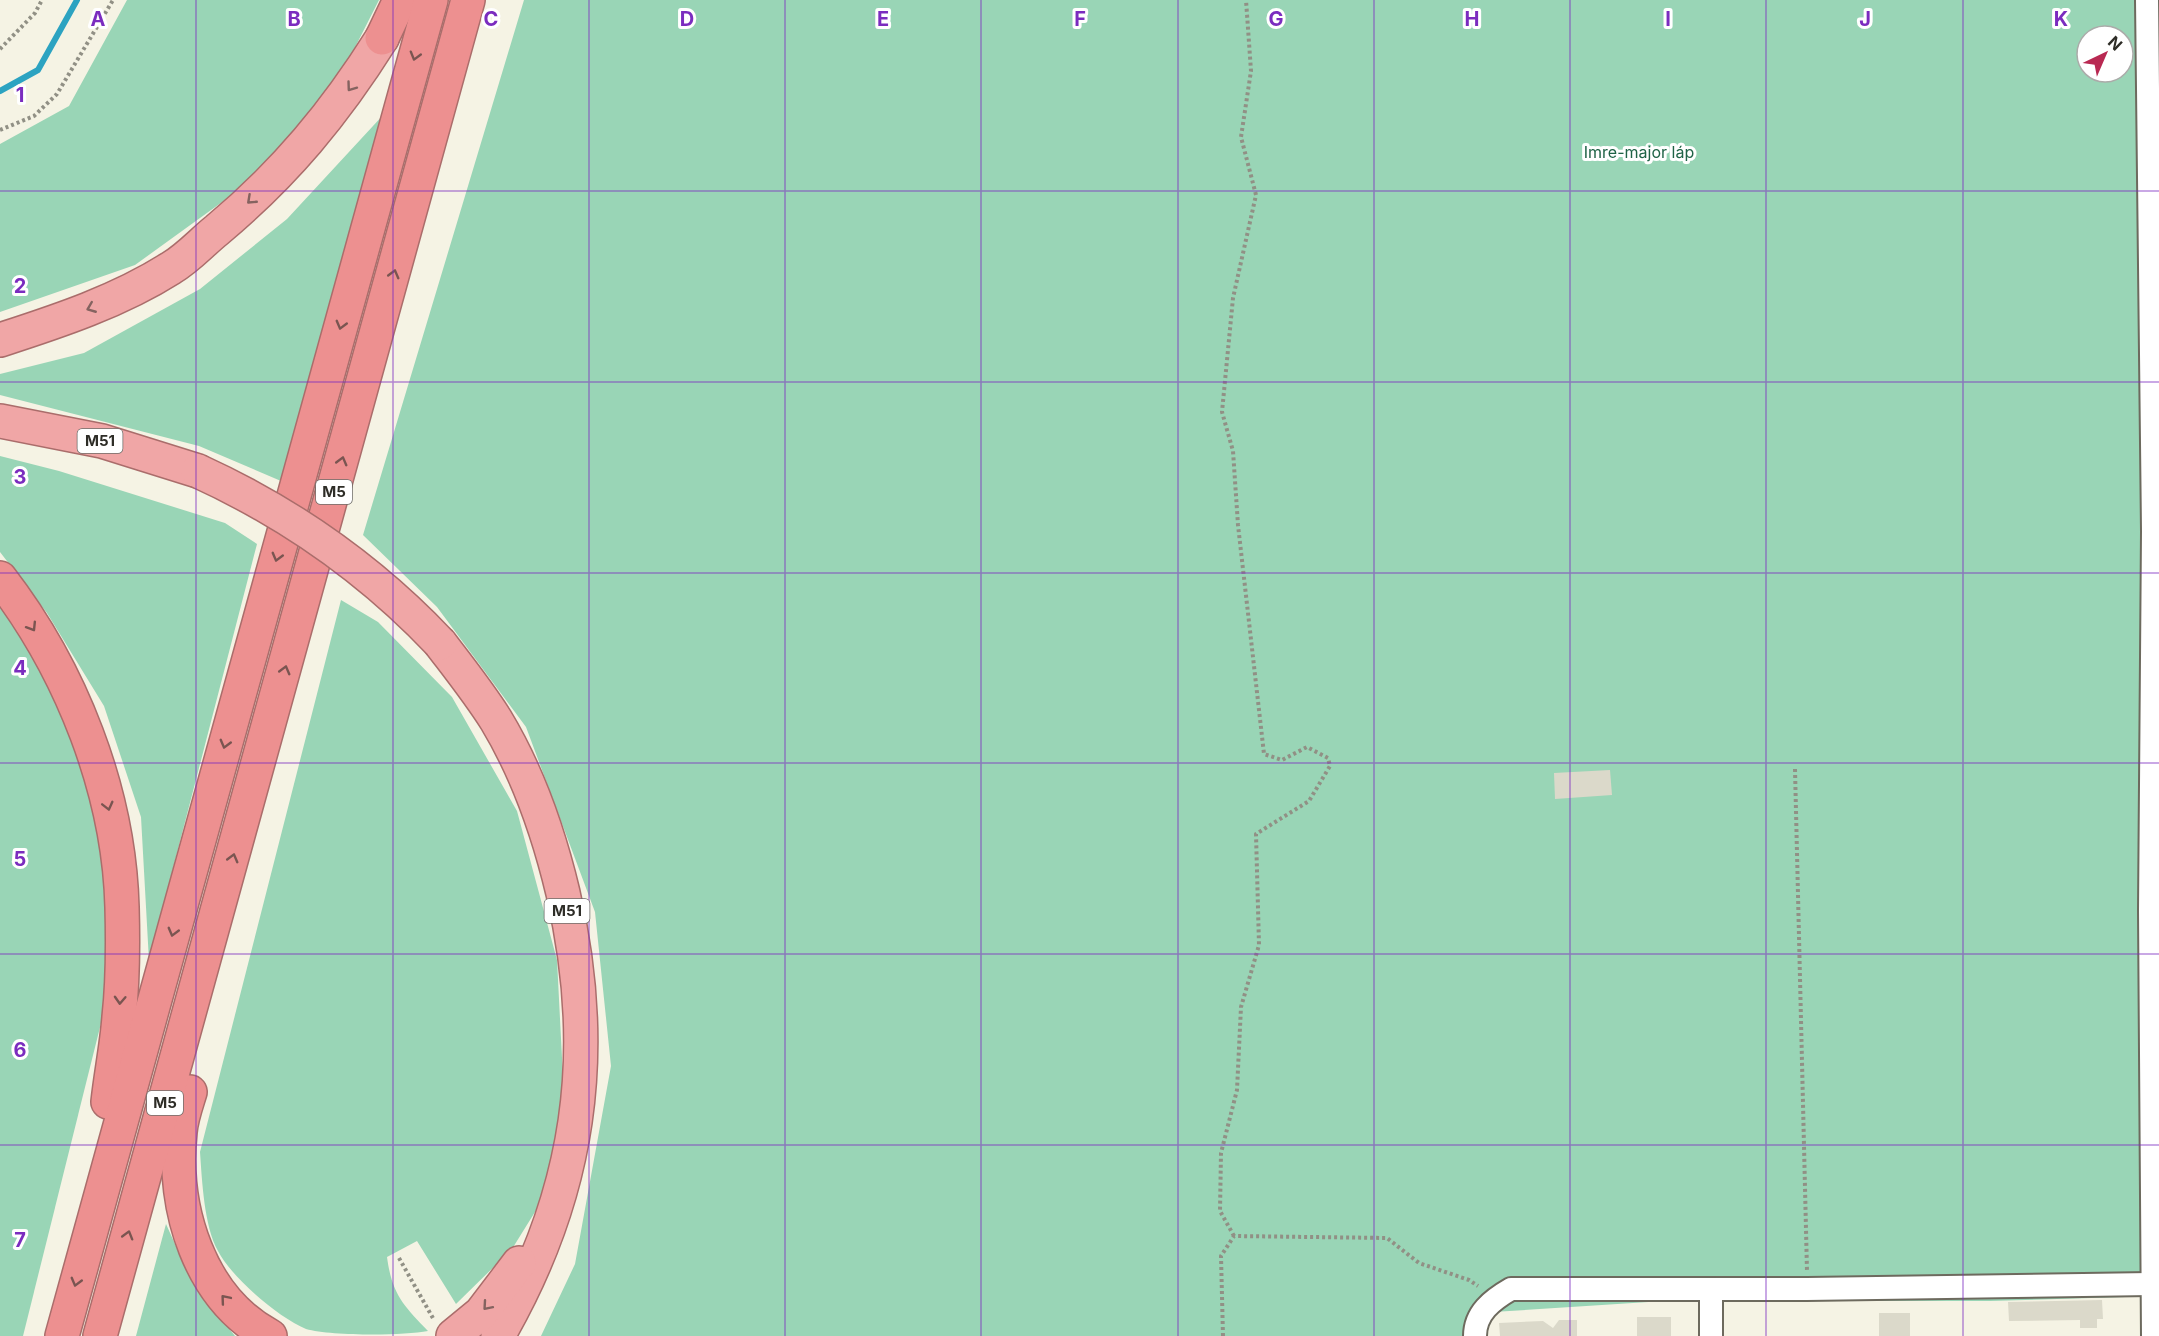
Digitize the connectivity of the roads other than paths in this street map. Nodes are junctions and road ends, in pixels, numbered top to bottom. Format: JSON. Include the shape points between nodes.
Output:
{"nodes":[{"id":1,"x":400,"y":0,"type":"edge"},
{"id":2,"x":431,"y":0,"type":"edge"},
{"id":3,"x":468,"y":0,"type":"edge"},
{"id":4,"x":2147,"y":0,"type":"edge"},
{"id":5,"x":0,"y":340,"type":"edge"},
{"id":6,"x":0,"y":421,"type":"edge"},
{"id":7,"x":2156,"y":531,"type":"edge"},
{"id":8,"x":0,"y":578,"type":"edge"},
{"id":9,"x":217,"y":914,"type":"junction"},
{"id":10,"x":103,"y":1185,"type":"junction"},
{"id":11,"x":556,"y":1206,"type":"junction"},
{"id":12,"x":2151,"y":1284,"type":"junction"},
{"id":13,"x":1711,"y":1290,"type":"junction"},
{"id":14,"x":445,"y":1331,"type":"edge"},
{"id":15,"x":62,"y":1336,"type":"edge"},
{"id":16,"x":100,"y":1336,"type":"edge"},
{"id":17,"x":270,"y":1336,"type":"edge"},
{"id":18,"x":498,"y":1336,"type":"edge"},
{"id":19,"x":1475,"y":1336,"type":"edge"},
{"id":20,"x":1711,"y":1336,"type":"edge"},
{"id":21,"x":2152,"y":1336,"type":"edge"}],
"edges":[{"from":1,"to":5,"type":"highway","one_way":true,"via":[[356,80],[293,159],[247,205],[173,267],[116,298]]},
{"from":2,"to":10,"type":"highway","number":"M5","one_way":true},
{"from":9,"to":3,"type":"highway","number":"M5","one_way":true},
{"from":4,"to":7,"type":"street"},
{"from":6,"to":11,"type":"highway","number":"M51","bridge":true,"via":[[102,441],[198,471],[290,518],[404,605],[440,643],[490,711],[538,808],[556,861],[581,1000],[583,1042],[576,1124]]},
{"from":7,"to":12,"type":"street","via":[[2150,899]]},
{"from":8,"to":10,"type":"highway","one_way":true,"via":[[42,643],[87,736],[119,865],[120,1016],[108,1099]]},
{"from":16,"to":9,"type":"highway","number":"M5","one_way":true},
{"from":17,"to":9,"type":"highway","one_way":true,"via":[[234,1309],[220,1293],[190,1237],[182,1202],[180,1131],[220,968]]},
{"from":10,"to":15,"type":"highway","number":"M5","one_way":true},
{"from":11,"to":14,"type":"highway","one_way":true,"via":[[482,1313]]},
{"from":11,"to":18,"type":"highway","via":[[536,1264]]},
{"from":12,"to":13,"type":"street"},
{"from":12,"to":21,"type":"street"},
{"from":13,"to":19,"type":"street","via":[[1503,1294],[1479,1317]]},
{"from":13,"to":20,"type":"street"}]}
